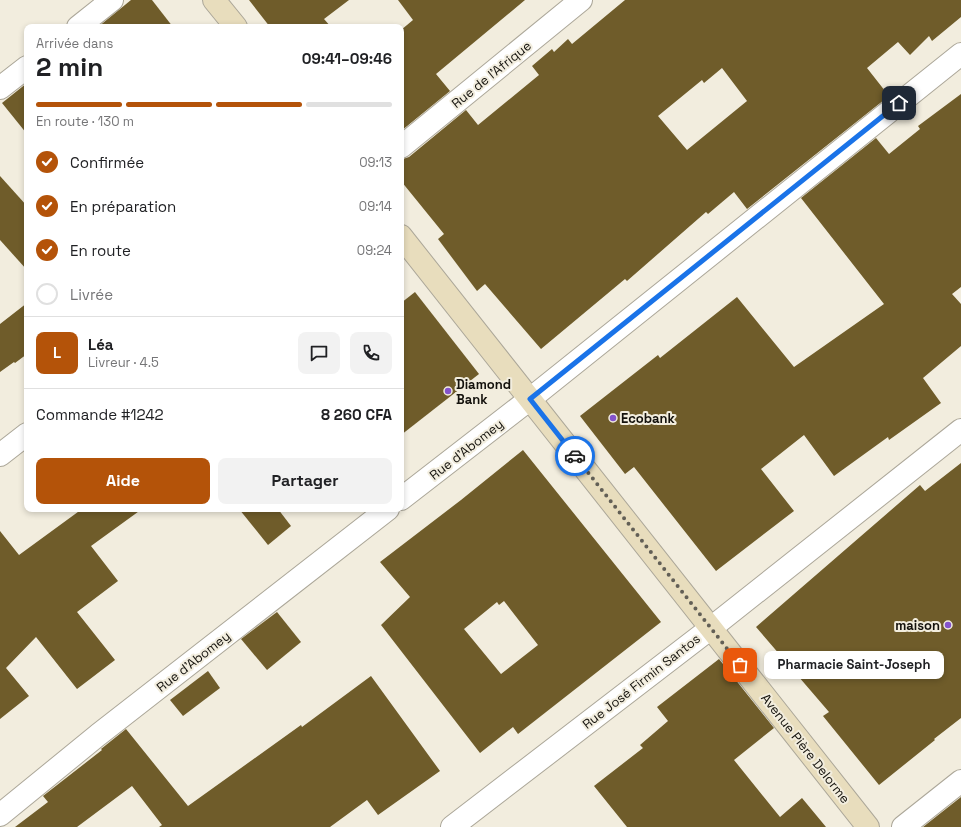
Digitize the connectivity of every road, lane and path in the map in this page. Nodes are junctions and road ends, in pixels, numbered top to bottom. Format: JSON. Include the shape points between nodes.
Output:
{"nodes":[{"id":1,"x":112,"y":0,"type":"edge"},
{"id":2,"x":214,"y":0,"type":"edge"},
{"id":3,"x":581,"y":0,"type":"edge"},
{"id":4,"x":82,"y":24,"type":"edge"},
{"id":5,"x":234,"y":24,"type":"edge"},
{"id":6,"x":961,"y":54,"type":"edge"},
{"id":7,"x":24,"y":68,"type":"edge"},
{"id":8,"x":0,"y":88,"type":"edge"},
{"id":9,"x":404,"y":145,"type":"edge"},
{"id":10,"x":404,"y":240,"type":"edge"},
{"id":11,"x":530,"y":399,"type":"junction"},
{"id":12,"x":961,"y":430,"type":"edge"},
{"id":13,"x":24,"y":436,"type":"edge"},
{"id":14,"x":0,"y":455,"type":"edge"},
{"id":15,"x":404,"y":497,"type":"edge"},
{"id":16,"x":384,"y":512,"type":"edge"},
{"id":17,"x":711,"y":628,"type":"junction"},
{"id":18,"x":961,"y":781,"type":"edge"},
{"id":19,"x":0,"y":814,"type":"edge"},
{"id":20,"x":452,"y":827,"type":"edge"},
{"id":21,"x":868,"y":827,"type":"edge"},
{"id":22,"x":903,"y":827,"type":"edge"}],
"edges":[{"from":1,"to":4,"type":"street"},
{"from":2,"to":5,"type":"main road"},
{"from":3,"to":9,"type":"street","name":"Rue de l'Afrique"},
{"from":6,"to":11,"type":"street","name":"Rue d'Abomey"},
{"from":7,"to":8,"type":"street"},
{"from":10,"to":11,"type":"main road","name":"Avenue Pière Delorme"},
{"from":11,"to":15,"type":"street","name":"Rue d'Abomey"},
{"from":11,"to":17,"type":"main road","name":"Avenue Pière Delorme"},
{"from":12,"to":17,"type":"street","name":"Rue José Firmin Santos"},
{"from":13,"to":14,"type":"street"},
{"from":16,"to":19,"type":"street","name":"Rue d'Abomey"},
{"from":17,"to":20,"type":"street","name":"Rue José Firmin Santos"},
{"from":17,"to":21,"type":"main road","name":"Avenue Pière Delorme"},
{"from":18,"to":22,"type":"street"}]}
